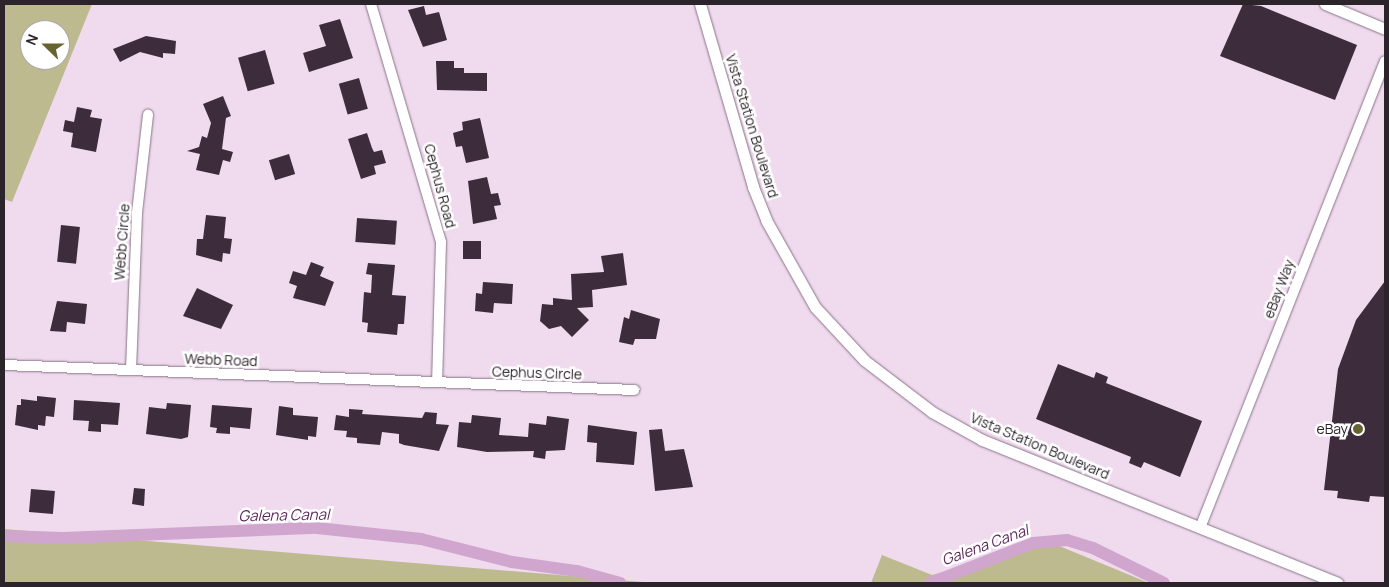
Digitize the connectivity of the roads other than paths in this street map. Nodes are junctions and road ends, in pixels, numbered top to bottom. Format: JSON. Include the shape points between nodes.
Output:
{"nodes":[{"id":1,"x":371,"y":4,"type":"edge"},
{"id":2,"x":700,"y":4,"type":"edge"},
{"id":3,"x":1325,"y":4,"type":"edge"},
{"id":4,"x":1385,"y":29,"type":"edge"},
{"id":5,"x":1385,"y":61,"type":"edge"},
{"id":6,"x":148,"y":115,"type":"dead end"},
{"id":7,"x":4,"y":365,"type":"edge"},
{"id":8,"x":131,"y":370,"type":"junction"},
{"id":9,"x":437,"y":382,"type":"junction"},
{"id":10,"x":635,"y":390,"type":"dead end"},
{"id":11,"x":1200,"y":528,"type":"junction"},
{"id":12,"x":1337,"y":583,"type":"edge"}],
"edges":[{"from":1,"to":9,"type":"street","name":"Cephus Road","via":[[441,242]]},
{"from":2,"to":11,"type":"street","name":"Vista Station Boulevard","via":[[753,187],[766,220],[796,278],[840,337],[892,383],[982,440]]},
{"from":3,"to":4,"type":"street"},
{"from":5,"to":11,"type":"street","name":"eBay Way"},
{"from":6,"to":8,"type":"street","name":"Webb Circle","via":[[137,213]]},
{"from":7,"to":8,"type":"street","name":"Webb Road"},
{"from":8,"to":9,"type":"street","name":"Webb Road"},
{"from":9,"to":10,"type":"street","name":"Cephus Circle"},
{"from":11,"to":12,"type":"street","name":"Vista Station Boulevard"}]}
